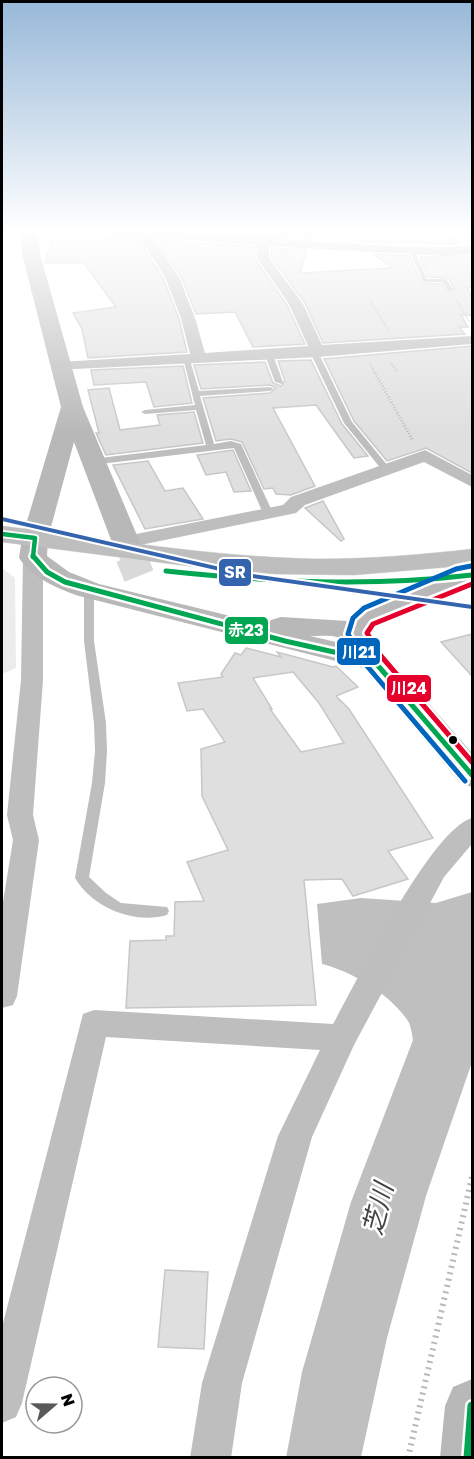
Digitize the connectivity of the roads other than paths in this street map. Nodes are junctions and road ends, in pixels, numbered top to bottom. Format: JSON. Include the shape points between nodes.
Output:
{"nodes":[{"id":1,"x":43,"y":299,"type":"edge"},
{"id":2,"x":181,"y":299,"type":"edge"},
{"id":3,"x":292,"y":299,"type":"edge"},
{"id":4,"x":472,"y":340,"type":"edge"},
{"id":5,"x":316,"y":352,"type":"junction"},
{"id":6,"x":269,"y":355,"type":"junction"},
{"id":7,"x":192,"y":359,"type":"junction"},
{"id":8,"x":60,"y":367,"type":"junction"},
{"id":9,"x":279,"y":382,"type":"dead end"},
{"id":10,"x":270,"y":389,"type":"dead end"},
{"id":11,"x":234,"y":391,"type":"junction"},
{"id":12,"x":196,"y":394,"type":"junction"},
{"id":13,"x":237,"y":402,"type":"dead end"},
{"id":14,"x":72,"y":407,"type":"junction"},
{"id":15,"x":199,"y":407,"type":"junction"},
{"id":16,"x":145,"y":412,"type":"dead end"},
{"id":17,"x":211,"y":447,"type":"junction"},
{"id":18,"x":92,"y":462,"type":"junction"},
{"id":19,"x":385,"y":468,"type":"junction"},
{"id":20,"x":472,"y":482,"type":"edge"},
{"id":21,"x":268,"y":513,"type":"junction"},
{"id":22,"x":2,"y":534,"type":"edge"},
{"id":23,"x":127,"y":544,"type":"joint"},
{"id":24,"x":34,"y":548,"type":"junction"},
{"id":25,"x":2,"y":555,"type":"edge"},
{"id":26,"x":468,"y":569,"type":"edge"},
{"id":27,"x":139,"y":576,"type":"tunnel mouth"},
{"id":28,"x":89,"y":590,"type":"junction"},
{"id":29,"x":357,"y":634,"type":"junction"},
{"id":30,"x":374,"y":662,"type":"junction"},
{"id":31,"x":472,"y":775,"type":"edge"},
{"id":32,"x":472,"y":827,"type":"edge"},
{"id":33,"x":162,"y":911,"type":"dead end"},
{"id":34,"x":2,"y":996,"type":"edge"},
{"id":35,"x":342,"y":1038,"type":"junction"},
{"id":36,"x":2,"y":1403,"type":"edge"},
{"id":37,"x":210,"y":1458,"type":"edge"}],
"edges":[{"from":1,"to":8,"type":"street"},
{"from":2,"to":7,"type":"street","via":[[188,318]]},
{"from":3,"to":5,"type":"street"},
{"from":4,"to":5,"type":"street"},
{"from":5,"to":6,"type":"street"},
{"from":5,"to":19,"type":"lane","via":[[348,423]]},
{"from":6,"to":7,"type":"street"},
{"from":6,"to":9,"type":"lane"},
{"from":7,"to":8,"type":"street"},
{"from":7,"to":12,"type":"lane"},
{"from":8,"to":14,"type":"street"},
{"from":10,"to":11,"type":"lane"},
{"from":11,"to":12,"type":"lane"},
{"from":11,"to":13,"type":"lane"},
{"from":12,"to":15,"type":"lane"},
{"from":14,"to":18,"type":"street"},
{"from":14,"to":24,"type":"street"},
{"from":15,"to":16,"type":"lane"},
{"from":15,"to":17,"type":"lane"},
{"from":17,"to":18,"type":"lane"},
{"from":17,"to":21,"type":"lane","via":[[238,446]]},
{"from":18,"to":23,"type":"street"},
{"from":19,"to":20,"type":"street","via":[[425,455]]},
{"from":19,"to":21,"type":"street","via":[[298,501],[289,509]]},
{"from":21,"to":23,"type":"street"},
{"from":22,"to":24,"type":"highway"},
{"from":24,"to":25,"type":"highway"},
{"from":24,"to":26,"type":"highway","via":[[239,580],[314,585]]},
{"from":24,"to":28,"type":"street","via":[[47,572]]},
{"from":24,"to":34,"type":"street","via":[[32,680],[20,815],[26,840]]},
{"from":26,"to":29,"type":"street","via":[[368,616]]},
{"from":27,"to":29,"type":"street","via":[[151,591],[172,598],[277,625],[342,628]]},
{"from":28,"to":30,"type":"street"},
{"from":28,"to":33,"type":"lane","via":[[89,641],[99,703],[101,751],[82,878],[103,902],[127,911]]},
{"from":29,"to":30,"type":"street"},
{"from":30,"to":31,"type":"street"},
{"from":32,"to":35,"type":"street","via":[[434,870]]},
{"from":35,"to":36,"type":"street","via":[[94,1023]]},
{"from":35,"to":37,"type":"street","via":[[295,1136],[222,1383]]}]}
